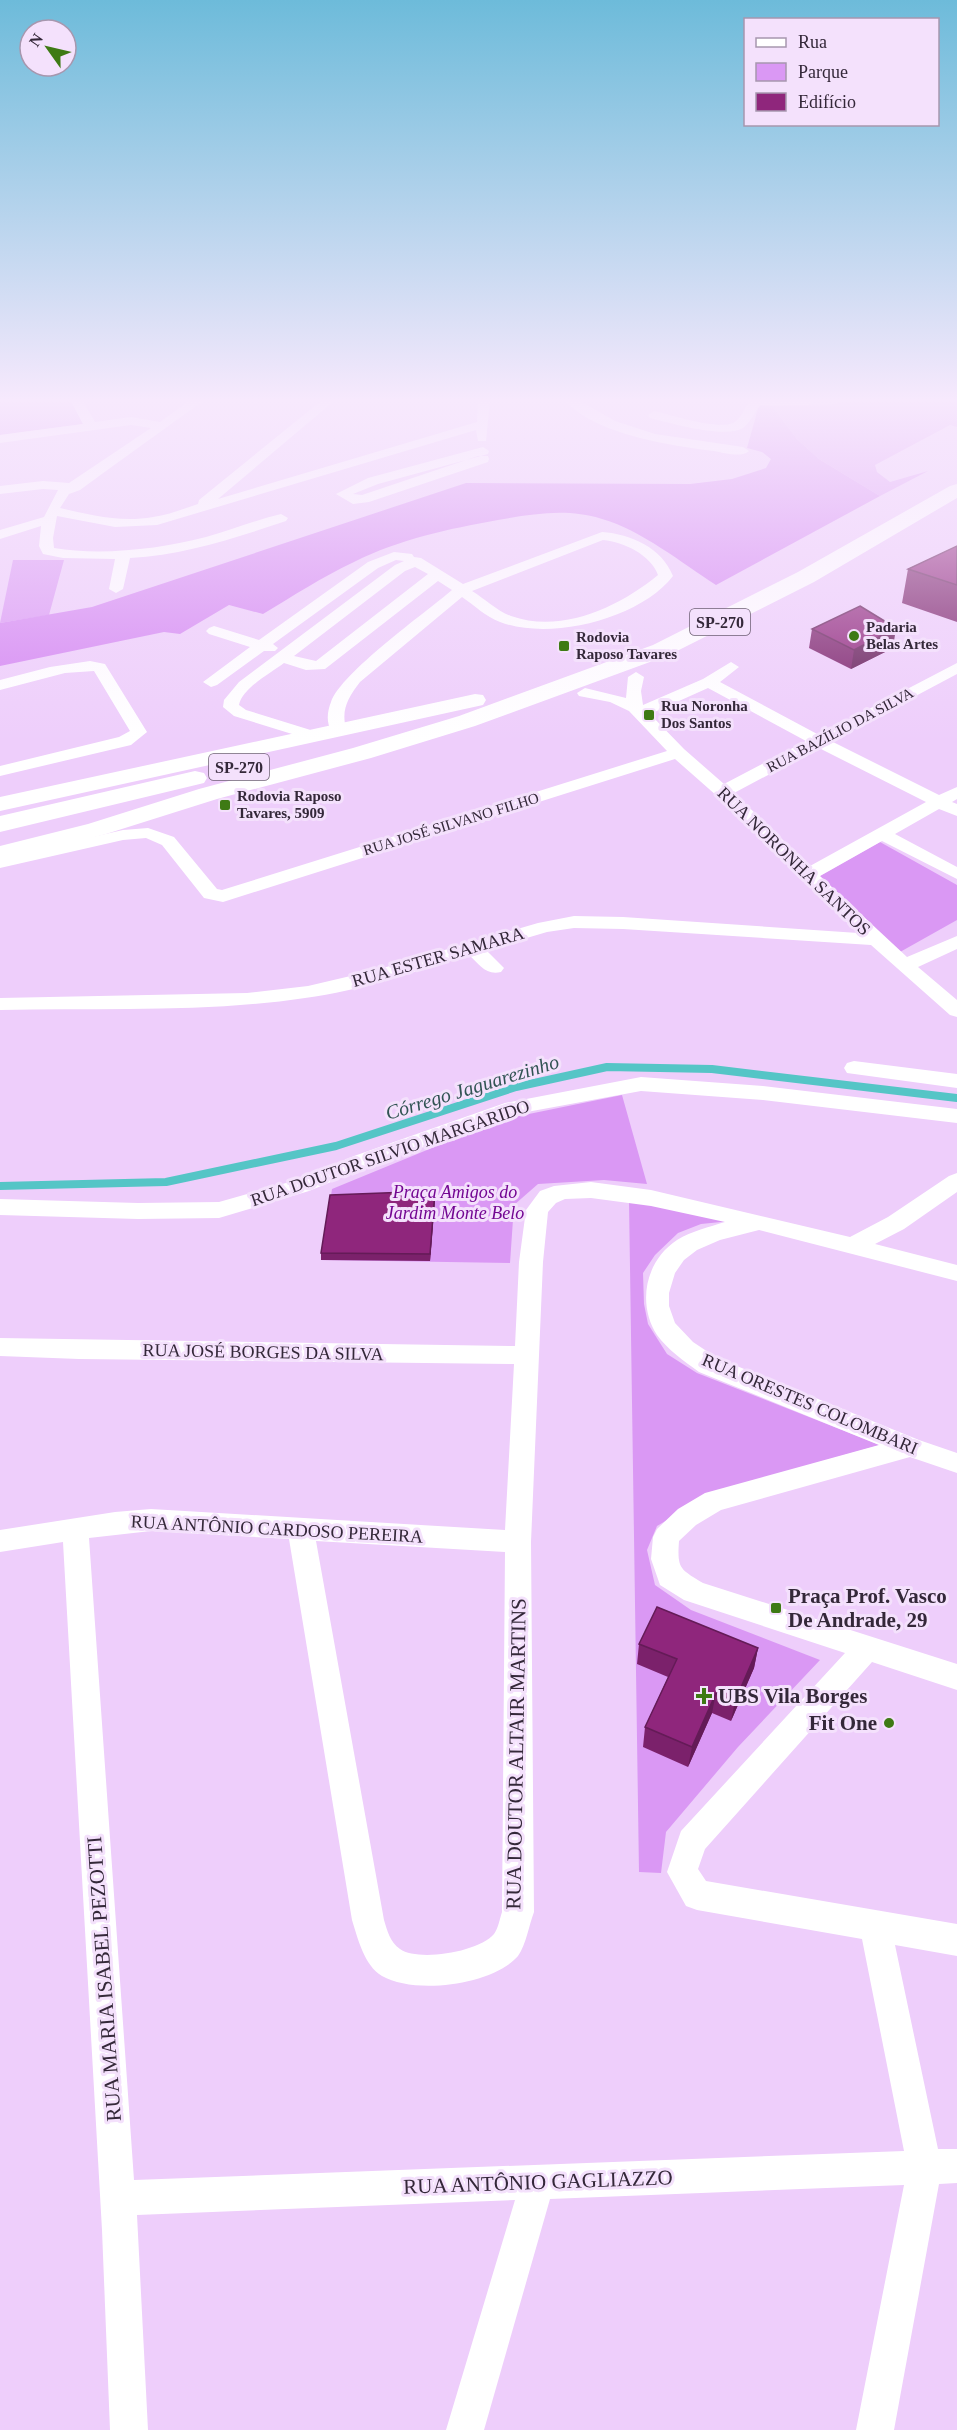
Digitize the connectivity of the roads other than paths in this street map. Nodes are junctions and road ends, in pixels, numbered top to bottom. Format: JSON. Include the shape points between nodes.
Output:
{"nodes":[{"id":1,"x":178,"y":514,"type":"edge"},
{"id":2,"x":875,"y":514,"type":"edge"},
{"id":3,"x":915,"y":514,"type":"edge"},
{"id":4,"x":939,"y":514,"type":"edge"},
{"id":5,"x":954,"y":514,"type":"edge"},
{"id":6,"x":51,"y":515,"type":"junction"},
{"id":7,"x":281,"y":518,"type":"dead end"},
{"id":8,"x":930,"y":524,"type":"junction"},
{"id":9,"x":0,"y":535,"type":"edge"},
{"id":10,"x":123,"y":555,"type":"junction"},
{"id":11,"x":416,"y":561,"type":"junction"},
{"id":12,"x":438,"y":574,"type":"junction"},
{"id":13,"x":116,"y":589,"type":"dead end"},
{"id":14,"x":461,"y":590,"type":"junction"},
{"id":15,"x":214,"y":631,"type":"dead end"},
{"id":16,"x":260,"y":645,"type":"junction"},
{"id":17,"x":284,"y":655,"type":"junction"},
{"id":18,"x":731,"y":667,"type":"dead end"},
{"id":19,"x":957,"y":668,"type":"edge"},
{"id":20,"x":636,"y":677,"type":"junction"},
{"id":21,"x":211,"y":681,"type":"dead end"},
{"id":22,"x":709,"y":681,"type":"junction"},
{"id":23,"x":0,"y":685,"type":"edge"},
{"id":24,"x":585,"y":693,"type":"junction"},
{"id":25,"x":471,"y":710,"type":"junction"},
{"id":26,"x":637,"y":710,"type":"junction"},
{"id":27,"x":338,"y":729,"type":"junction"},
{"id":28,"x":311,"y":735,"type":"junction"},
{"id":29,"x":820,"y":742,"type":"junction"},
{"id":30,"x":678,"y":753,"type":"junction"},
{"id":31,"x":0,"y":771,"type":"edge"},
{"id":32,"x":723,"y":792,"type":"junction"},
{"id":33,"x":957,"y":792,"type":"edge"},
{"id":34,"x":4,"y":802,"type":"edge"},
{"id":35,"x":939,"y":802,"type":"junction"},
{"id":36,"x":957,"y":811,"type":"edge"},
{"id":37,"x":0,"y":824,"type":"edge"},
{"id":38,"x":883,"y":835,"type":"junction"},
{"id":39,"x":0,"y":854,"type":"edge"},
{"id":40,"x":0,"y":863,"type":"edge"},
{"id":41,"x":957,"y":874,"type":"edge"},
{"id":42,"x":808,"y":875,"type":"junction"},
{"id":43,"x":876,"y":940,"type":"junction"},
{"id":44,"x":957,"y":942,"type":"edge"},
{"id":45,"x":472,"y":948,"type":"junction"},
{"id":46,"x":906,"y":965,"type":"junction"},
{"id":47,"x":494,"y":968,"type":"dead end"},
{"id":48,"x":0,"y":1004,"type":"edge"},
{"id":49,"x":957,"y":1011,"type":"edge"},
{"id":50,"x":854,"y":1068,"type":"dead end"},
{"id":51,"x":957,"y":1081,"type":"edge"},
{"id":52,"x":957,"y":1116,"type":"edge"},
{"id":53,"x":957,"y":1181,"type":"edge"},
{"id":54,"x":0,"y":1207,"type":"edge"},
{"id":55,"x":759,"y":1222,"type":"junction"},
{"id":56,"x":852,"y":1246,"type":"junction"},
{"id":57,"x":957,"y":1273,"type":"edge"},
{"id":58,"x":0,"y":1347,"type":"edge"},
{"id":59,"x":526,"y":1355,"type":"junction"},
{"id":60,"x":910,"y":1447,"type":"junction"},
{"id":61,"x":957,"y":1463,"type":"edge"},
{"id":62,"x":75,"y":1529,"type":"junction"},
{"id":63,"x":301,"y":1529,"type":"junction"},
{"id":64,"x":0,"y":1541,"type":"edge"},
{"id":65,"x":518,"y":1542,"type":"junction"},
{"id":66,"x":867,"y":1648,"type":"junction"},
{"id":67,"x":957,"y":1677,"type":"edge"},
{"id":68,"x":875,"y":1926,"type":"junction"},
{"id":69,"x":957,"y":1940,"type":"edge"},
{"id":70,"x":941,"y":2166,"type":"edge"},
{"id":71,"x":538,"y":2182,"type":"junction"},
{"id":72,"x":118,"y":2198,"type":"junction"},
{"id":73,"x":129,"y":2430,"type":"edge"},
{"id":74,"x":465,"y":2430,"type":"edge"},
{"id":75,"x":874,"y":2430,"type":"edge"}],
"edges":[{"from":1,"to":6,"type":"street","via":[[132,526]]},
{"from":2,"to":25,"type":"highway","number":"SP-270","via":[[701,610]]},
{"from":3,"to":25,"type":"highway","number":"SP-270","via":[[806,577],[661,650]]},
{"from":4,"to":8,"type":"highway"},
{"from":5,"to":8,"type":"highway"},
{"from":6,"to":9,"type":"street"},
{"from":6,"to":10,"type":"street","via":[[45,546],[48,551]]},
{"from":7,"to":10,"type":"street","via":[[197,545]]},
{"from":8,"to":20,"type":"highway","via":[[809,598]]},
{"from":10,"to":13,"type":"street"},
{"from":11,"to":12,"type":"street"},
{"from":11,"to":16,"type":"street","via":[[402,555],[373,565]]},
{"from":11,"to":17,"type":"street","via":[[389,575]]},
{"from":12,"to":14,"type":"street"},
{"from":12,"to":17,"type":"street","via":[[319,666]]},
{"from":14,"to":14,"type":"street","via":[[504,619],[542,626],[567,625],[638,597],[666,576],[654,558],[614,535],[602,536]]},
{"from":14,"to":27,"type":"street","via":[[354,679],[339,700],[335,717]]},
{"from":15,"to":16,"type":"street"},
{"from":16,"to":17,"type":"street"},
{"from":16,"to":21,"type":"street"},
{"from":17,"to":28,"type":"street","via":[[245,685],[231,707]]},
{"from":18,"to":22,"type":"street"},
{"from":19,"to":29,"type":"street","name":"RUA BAZÍLIO DA SILVA"},
{"from":20,"to":24,"type":"highway"},
{"from":20,"to":26,"type":"street","via":[[633,691]]},
{"from":22,"to":26,"type":"street"},
{"from":22,"to":29,"type":"street"},
{"from":23,"to":31,"type":"street","via":[[94,666],[102,671],[139,732],[125,741]]},
{"from":24,"to":25,"type":"highway"},
{"from":24,"to":26,"type":"street","name":"RUA NORONHA SANTOS","via":[[614,698]]},
{"from":25,"to":27,"type":"main road"},
{"from":25,"to":37,"type":"highway","number":"SP-270"},
{"from":25,"to":39,"type":"highway","number":"SP-270","via":[[362,753]]},
{"from":26,"to":30,"type":"street","name":"RUA NORONHA SANTOS"},
{"from":27,"to":28,"type":"main road"},
{"from":28,"to":34,"type":"main road"},
{"from":29,"to":32,"type":"street","name":"RUA BAZÍLIO DA SILVA"},
{"from":29,"to":35,"type":"street"},
{"from":30,"to":32,"type":"street","name":"RUA NORONHA SANTOS"},
{"from":30,"to":40,"type":"street","name":"RUA JOSÉ SILVANO FILHO","via":[[223,896],[211,894],[168,841],[148,833],[123,835]]},
{"from":32,"to":42,"type":"street","name":"RUA NORONHA SANTOS"},
{"from":33,"to":35,"type":"street"},
{"from":35,"to":36,"type":"street"},
{"from":35,"to":38,"type":"street"},
{"from":38,"to":41,"type":"street"},
{"from":38,"to":42,"type":"street"},
{"from":42,"to":43,"type":"street","name":"RUA NORONHA SANTOS"},
{"from":43,"to":45,"type":"street","name":"RUA ESTER SAMARA","via":[[574,922]]},
{"from":43,"to":46,"type":"street","name":"RUA NORONHA SANTOS"},
{"from":44,"to":46,"type":"street"},
{"from":45,"to":47,"type":"street"},
{"from":45,"to":48,"type":"street","name":"RUA ESTER SAMARA","via":[[308,992],[247,999]]},
{"from":46,"to":49,"type":"street","name":"RUA NORONHA SANTOS"},
{"from":50,"to":51,"type":"street"},
{"from":52,"to":54,"type":"street","name":"RUA DOUTOR SILVIO MARGARIDO","via":[[763,1093],[641,1084],[512,1108],[302,1186],[219,1210]]},
{"from":53,"to":56,"type":"street","via":[[896,1223]]},
{"from":55,"to":56,"type":"street"},
{"from":55,"to":59,"type":"street","name":"RUA DOUTOR ALTAIR MARTINS","via":[[651,1198],[591,1190],[562,1191],[548,1197],[537,1210],[533,1227]]},
{"from":55,"to":60,"type":"street","name":"RUA ORESTES COLOMBARI","via":[[689,1244],[666,1264],[656,1291],[656,1313],[667,1331],[685,1350],[708,1365]]},
{"from":56,"to":57,"type":"street"},
{"from":58,"to":59,"type":"street","name":"RUA JOSÉ BORGES DA SILVA"},
{"from":59,"to":65,"type":"street","name":"RUA DOUTOR ALTAIR MARTINS"},
{"from":60,"to":61,"type":"street","name":"RUA ORESTES COLOMBARI"},
{"from":60,"to":66,"type":"street","via":[[714,1501],[687,1517],[666,1537],[664,1559],[670,1577],[694,1592]]},
{"from":62,"to":63,"type":"street","name":"RUA ANTÔNIO CARDOSO PEREIRA","via":[[151,1520]]},
{"from":62,"to":64,"type":"street","name":"RUA ANTÔNIO CARDOSO PEREIRA"},
{"from":62,"to":72,"type":"street","name":"RUA MARIA ISABEL PEZOTTI"},
{"from":63,"to":65,"type":"street","name":"RUA ANTÔNIO CARDOSO PEREIRA"},
{"from":63,"to":65,"type":"street","name":"RUA DOUTOR ALTAIR MARTINS","via":[[368,1920],[376,1945],[392,1964],[419,1970],[450,1970],[484,1961],[507,1944],[518,1912]]},
{"from":66,"to":67,"type":"street"},
{"from":66,"to":68,"type":"street","via":[[692,1841],[682,1872],[697,1895]]},
{"from":68,"to":69,"type":"street"},
{"from":68,"to":70,"type":"street"},
{"from":70,"to":71,"type":"street","name":"RUA ANTÔNIO GAGLIAZZO"},
{"from":70,"to":75,"type":"street"},
{"from":71,"to":72,"type":"street","name":"RUA ANTÔNIO GAGLIAZZO"},
{"from":71,"to":74,"type":"street"},
{"from":72,"to":73,"type":"street","name":"RUA MARIA ISABEL PEZOTTI"}]}
